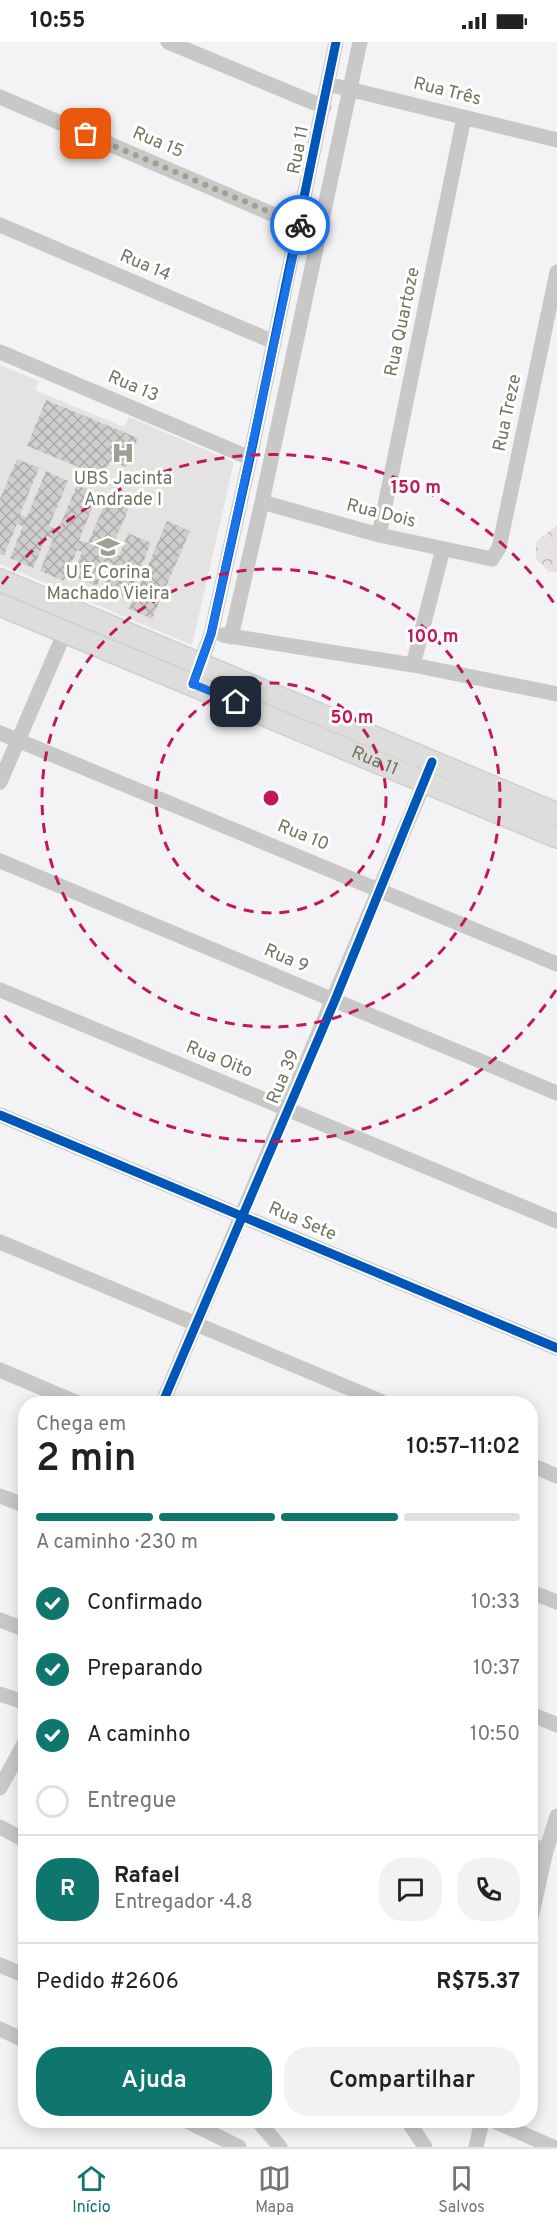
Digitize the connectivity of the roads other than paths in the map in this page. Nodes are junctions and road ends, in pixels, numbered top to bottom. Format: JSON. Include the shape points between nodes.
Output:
{"nodes":[{"id":1,"x":168,"y":42,"type":"edge"},
{"id":2,"x":336,"y":42,"type":"edge"},
{"id":3,"x":360,"y":42,"type":"edge"},
{"id":4,"x":328,"y":84,"type":"junction"},
{"id":5,"x":350,"y":89,"type":"junction"},
{"id":6,"x":0,"y":97,"type":"edge"},
{"id":7,"x":324,"y":107,"type":"junction"},
{"id":8,"x":464,"y":117,"type":"junction"},
{"id":9,"x":557,"y":140,"type":"edge"},
{"id":10,"x":0,"y":225,"type":"edge"},
{"id":11,"x":300,"y":225,"type":"junction"},
{"id":12,"x":557,"y":272,"type":"edge"},
{"id":13,"x":274,"y":342,"type":"junction"},
{"id":14,"x":0,"y":352,"type":"edge"},
{"id":15,"x":250,"y":458,"type":"junction"},
{"id":16,"x":262,"y":502,"type":"junction"},
{"id":17,"x":379,"y":535,"type":"junction"},
{"id":18,"x":443,"y":549,"type":"junction"},
{"id":19,"x":492,"y":559,"type":"joint"},
{"id":20,"x":0,"y":580,"type":"edge"},
{"id":21,"x":0,"y":605,"type":"edge"},
{"id":22,"x":65,"y":632,"type":"junction"},
{"id":23,"x":211,"y":634,"type":"junction"},
{"id":24,"x":231,"y":637,"type":"junction"},
{"id":25,"x":413,"y":665,"type":"junction"},
{"id":26,"x":196,"y":675,"type":"junction"},
{"id":27,"x":557,"y":694,"type":"edge"},
{"id":28,"x":0,"y":733,"type":"edge"},
{"id":29,"x":19,"y":741,"type":"junction"},
{"id":30,"x":429,"y":771,"type":"junction"},
{"id":31,"x":0,"y":782,"type":"edge"},
{"id":32,"x":557,"y":814,"type":"edge"},
{"id":33,"x":557,"y":837,"type":"edge"},
{"id":34,"x":0,"y":861,"type":"edge"},
{"id":35,"x":380,"y":889,"type":"junction"},
{"id":36,"x":557,"y":964,"type":"edge"},
{"id":37,"x":0,"y":990,"type":"edge"},
{"id":38,"x":335,"y":1000,"type":"junction"},
{"id":39,"x":557,"y":1093,"type":"edge"},
{"id":40,"x":288,"y":1109,"type":"junction"},
{"id":41,"x":0,"y":1115,"type":"edge"},
{"id":42,"x":243,"y":1215,"type":"junction"},
{"id":43,"x":557,"y":1221,"type":"edge"},
{"id":44,"x":0,"y":1242,"type":"edge"},
{"id":45,"x":197,"y":1323,"type":"junction"},
{"id":46,"x":557,"y":1348,"type":"edge"},
{"id":47,"x":0,"y":1370,"type":"edge"},
{"id":48,"x":61,"y":1396,"type":"edge"},
{"id":49,"x":165,"y":1396,"type":"edge"},
{"id":50,"x":368,"y":1396,"type":"edge"},
{"id":51,"x":538,"y":1469,"type":"edge"},
{"id":52,"x":557,"y":1476,"type":"edge"},
{"id":53,"x":0,"y":1496,"type":"edge"},
{"id":54,"x":18,"y":1503,"type":"edge"},
{"id":55,"x":538,"y":1595,"type":"edge"},
{"id":56,"x":557,"y":1602,"type":"edge"},
{"id":57,"x":0,"y":1620,"type":"edge"},
{"id":58,"x":18,"y":1627,"type":"edge"},
{"id":59,"x":0,"y":1694,"type":"edge"},
{"id":60,"x":18,"y":1700,"type":"edge"},
{"id":61,"x":538,"y":1717,"type":"edge"},
{"id":62,"x":557,"y":1725,"type":"edge"},
{"id":63,"x":18,"y":1755,"type":"edge"},
{"id":64,"x":0,"y":1788,"type":"edge"},
{"id":65,"x":557,"y":1816,"type":"edge"},
{"id":66,"x":0,"y":1827,"type":"edge"},
{"id":67,"x":18,"y":1837,"type":"edge"},
{"id":68,"x":538,"y":1848,"type":"edge"},
{"id":69,"x":546,"y":1851,"type":"junction"},
{"id":70,"x":538,"y":1887,"type":"edge"},
{"id":71,"x":0,"y":1965,"type":"edge"},
{"id":72,"x":18,"y":1973,"type":"edge"},
{"id":73,"x":0,"y":2029,"type":"edge"},
{"id":74,"x":18,"y":2037,"type":"edge"},
{"id":75,"x":201,"y":2128,"type":"edge"},
{"id":76,"x":264,"y":2128,"type":"edge"},
{"id":77,"x":413,"y":2128,"type":"edge"},
{"id":78,"x":480,"y":2128,"type":"edge"},
{"id":79,"x":510,"y":2128,"type":"edge"},
{"id":80,"x":240,"y":2147,"type":"edge"},
{"id":81,"x":280,"y":2147,"type":"edge"},
{"id":82,"x":425,"y":2147,"type":"edge"},
{"id":83,"x":476,"y":2147,"type":"edge"},
{"id":84,"x":553,"y":2147,"type":"edge"}],
"edges":[{"from":1,"to":7,"type":"street"},
{"from":2,"to":4,"type":"street","name":"Rua 11"},
{"from":3,"to":5,"type":"street"},
{"from":4,"to":5,"type":"street","name":"Rua Três"},
{"from":4,"to":7,"type":"street","name":"Rua 11"},
{"from":5,"to":8,"type":"street","name":"Rua Três"},
{"from":5,"to":16,"type":"street"},
{"from":6,"to":11,"type":"street","name":"Rua 15"},
{"from":7,"to":11,"type":"street","name":"Rua 11"},
{"from":8,"to":9,"type":"street","name":"Rua Três"},
{"from":8,"to":17,"type":"street","name":"Rua Quartoze"},
{"from":10,"to":13,"type":"street","name":"Rua 14"},
{"from":11,"to":13,"type":"street","name":"Rua 11"},
{"from":12,"to":19,"type":"street","name":"Rua Treze","via":[[499,548]]},
{"from":13,"to":15,"type":"street","name":"Rua 11"},
{"from":14,"to":15,"type":"street","name":"Rua 13"},
{"from":15,"to":23,"type":"street","name":"Rua 11"},
{"from":16,"to":17,"type":"street","name":"Rua Dois"},
{"from":16,"to":24,"type":"street"},
{"from":17,"to":18,"type":"street","name":"Rua Dois"},
{"from":18,"to":19,"type":"street","name":"Rua Dois"},
{"from":18,"to":25,"type":"street"},
{"from":20,"to":26,"type":"main road","name":"Rua 11"},
{"from":21,"to":22,"type":"main road","name":"Rua 11"},
{"from":22,"to":26,"type":"main road","name":"Rua 11"},
{"from":22,"to":29,"type":"street"},
{"from":23,"to":24,"type":"street"},
{"from":23,"to":26,"type":"street","name":"Rua 11"},
{"from":24,"to":25,"type":"street"},
{"from":25,"to":27,"type":"street"},
{"from":26,"to":30,"type":"main road","name":"Rua 11"},
{"from":28,"to":29,"type":"street","name":"Rua 10"},
{"from":29,"to":31,"type":"street"},
{"from":29,"to":35,"type":"street","name":"Rua 10"},
{"from":30,"to":32,"type":"main road","name":"Rua 11"},
{"from":30,"to":33,"type":"main road","name":"Rua 11"},
{"from":30,"to":35,"type":"street","name":"Rua 39"},
{"from":34,"to":38,"type":"street","name":"Rua 9"},
{"from":35,"to":36,"type":"street","name":"Rua 10"},
{"from":35,"to":38,"type":"street","name":"Rua 39"},
{"from":37,"to":40,"type":"street","name":"Rua Oito"},
{"from":38,"to":39,"type":"street","name":"Rua 9"},
{"from":38,"to":40,"type":"street","name":"Rua 39"},
{"from":40,"to":42,"type":"street","name":"Rua 39"},
{"from":40,"to":43,"type":"street","name":"Rua Oito"},
{"from":41,"to":42,"type":"street","name":"Rua Sete"},
{"from":42,"to":45,"type":"street","name":"Rua 39"},
{"from":42,"to":46,"type":"street","name":"Rua Sete"},
{"from":44,"to":45,"type":"street"},
{"from":45,"to":49,"type":"street","name":"Rua 39"},
{"from":45,"to":50,"type":"street"},
{"from":47,"to":48,"type":"street"},
{"from":51,"to":52,"type":"street"},
{"from":53,"to":54,"type":"street"},
{"from":55,"to":56,"type":"street"},
{"from":57,"to":58,"type":"street"},
{"from":59,"to":60,"type":"street"},
{"from":61,"to":62,"type":"street"},
{"from":63,"to":64,"type":"street"},
{"from":65,"to":69,"type":"street"},
{"from":66,"to":67,"type":"street"},
{"from":68,"to":69,"type":"street"},
{"from":69,"to":70,"type":"street"},
{"from":71,"to":72,"type":"street"},
{"from":73,"to":74,"type":"street"},
{"from":75,"to":80,"type":"street"},
{"from":76,"to":81,"type":"street"},
{"from":77,"to":82,"type":"street"},
{"from":78,"to":83,"type":"street"},
{"from":79,"to":84,"type":"street"}]}
